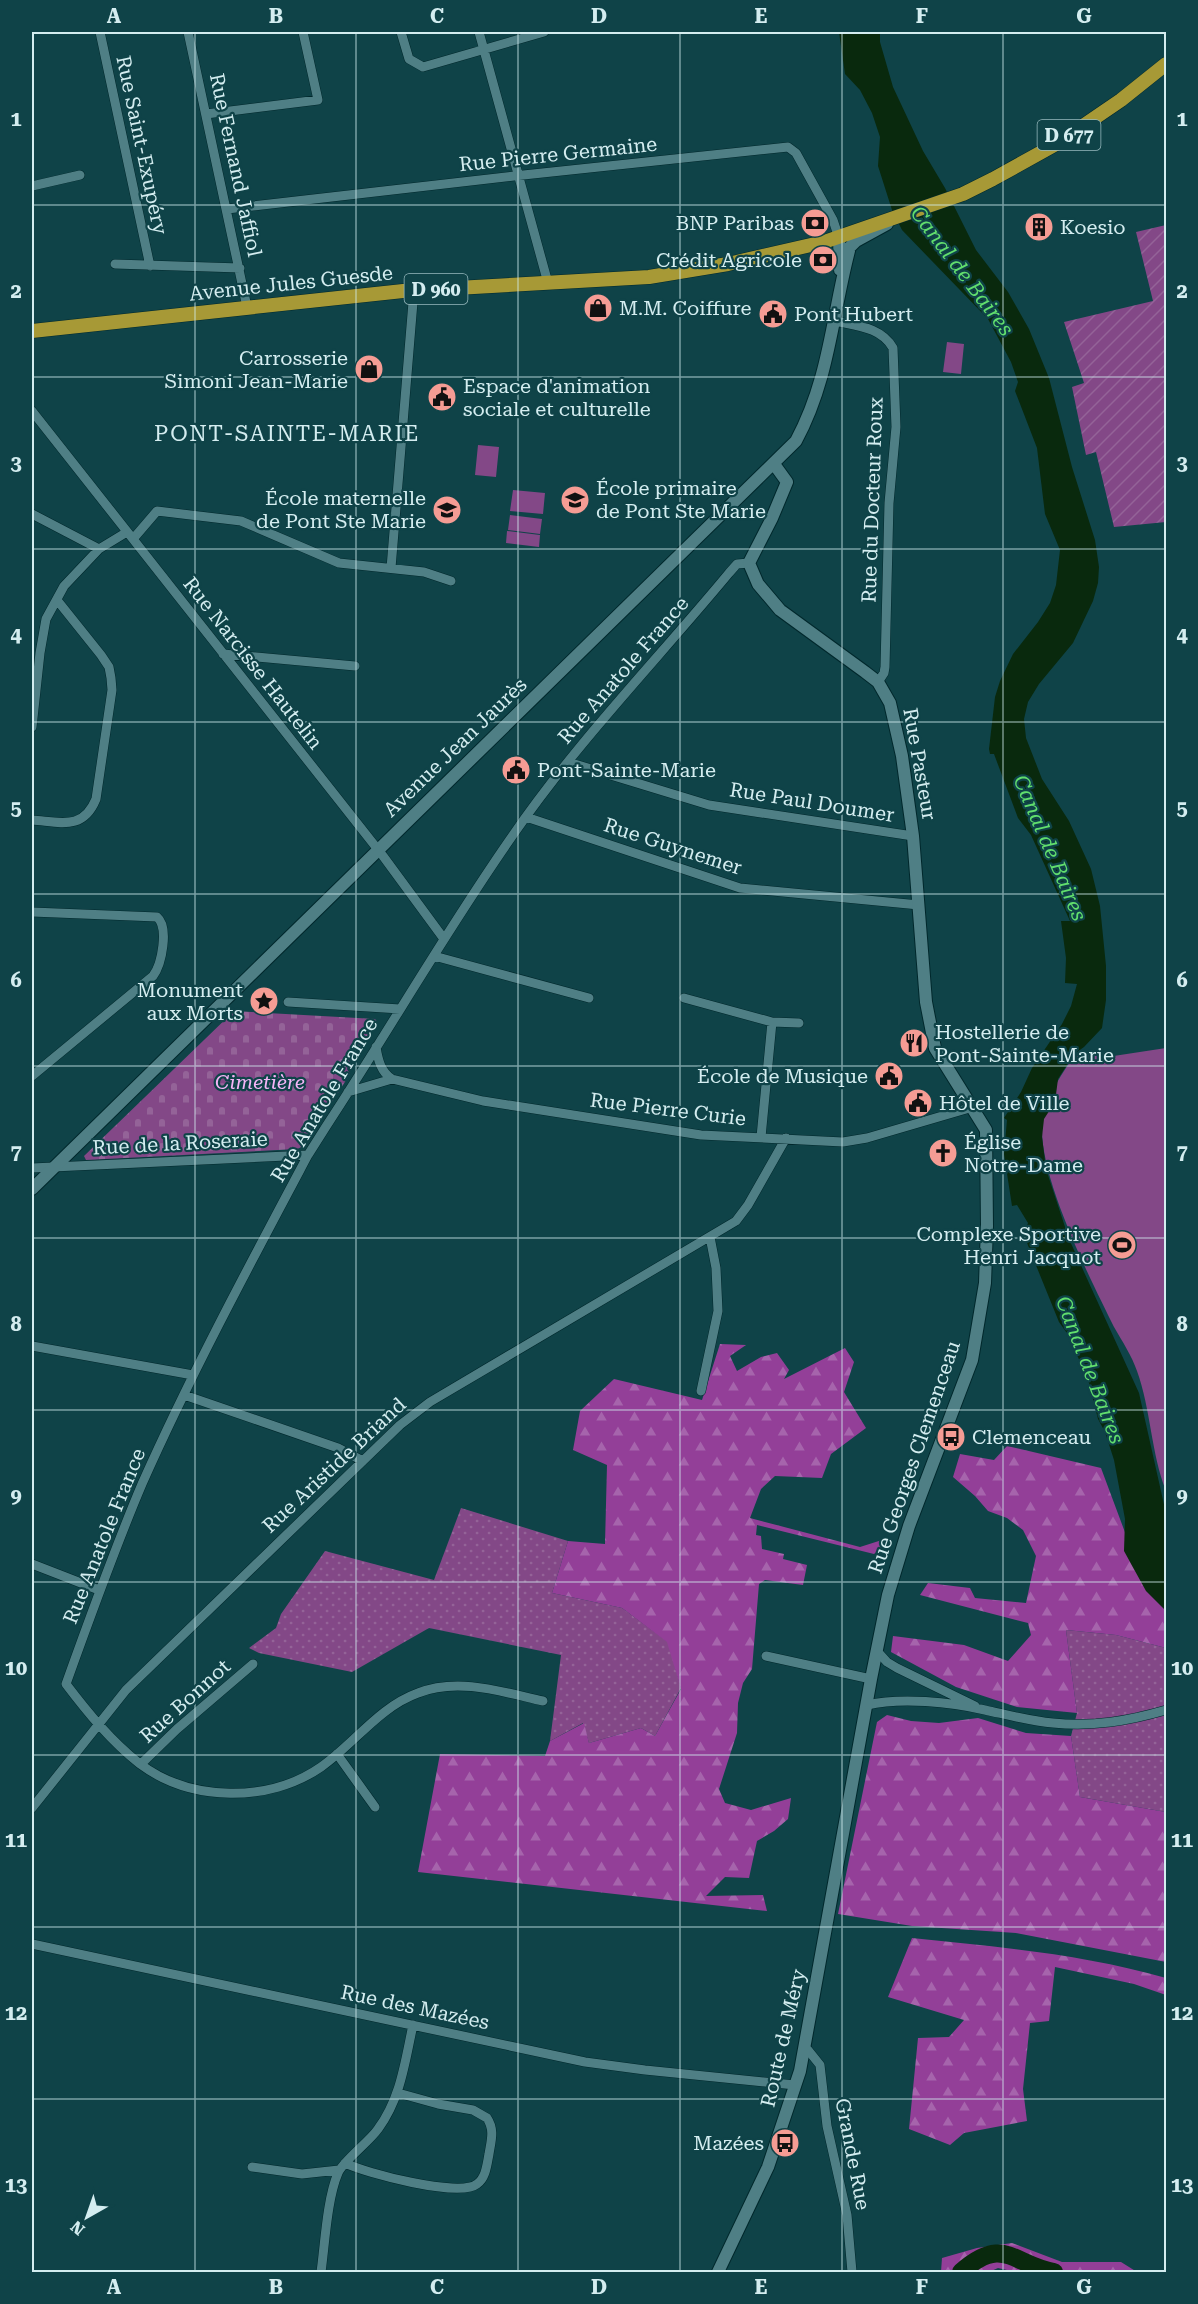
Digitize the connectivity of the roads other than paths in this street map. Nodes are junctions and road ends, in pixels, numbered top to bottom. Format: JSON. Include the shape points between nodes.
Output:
{"nodes":[{"id":1,"x":100,"y":32,"type":"edge"},
{"id":2,"x":188,"y":32,"type":"edge"},
{"id":3,"x":303,"y":32,"type":"edge"},
{"id":4,"x":401,"y":32,"type":"edge"},
{"id":5,"x":479,"y":32,"type":"edge"},
{"id":6,"x":544,"y":32,"type":"edge"},
{"id":7,"x":484,"y":50,"type":"junction"},
{"id":8,"x":1167,"y":64,"type":"edge"},
{"id":9,"x":206,"y":114,"type":"junction"},
{"id":10,"x":80,"y":175,"type":"dead end"},
{"id":11,"x":519,"y":175,"type":"junction"},
{"id":12,"x":32,"y":186,"type":"edge"},
{"id":13,"x":227,"y":209,"type":"junction"},
{"id":14,"x":893,"y":220,"type":"joint"},
{"id":15,"x":845,"y":243,"type":"junction"},
{"id":16,"x":115,"y":264,"type":"dead end"},
{"id":17,"x":150,"y":266,"type":"junction"},
{"id":18,"x":240,"y":268,"type":"junction"},
{"id":19,"x":548,"y":283,"type":"junction"},
{"id":20,"x":414,"y":290,"type":"junction"},
{"id":21,"x":841,"y":295,"type":"junction"},
{"id":22,"x":247,"y":307,"type":"junction"},
{"id":23,"x":836,"y":321,"type":"junction"},
{"id":24,"x":32,"y":331,"type":"edge"},
{"id":25,"x":32,"y":411,"type":"edge"},
{"id":26,"x":774,"y":464,"type":"junction"},
{"id":27,"x":32,"y":514,"type":"edge"},
{"id":28,"x":130,"y":536,"type":"junction"},
{"id":29,"x":99,"y":549,"type":"junction"},
{"id":30,"x":749,"y":563,"type":"junction"},
{"id":31,"x":390,"y":568,"type":"junction"},
{"id":32,"x":451,"y":581,"type":"dead end"},
{"id":33,"x":57,"y":600,"type":"junction"},
{"id":34,"x":223,"y":654,"type":"junction"},
{"id":35,"x":355,"y":666,"type":"dead end"},
{"id":36,"x":878,"y":682,"type":"junction"},
{"id":37,"x":32,"y":727,"type":"edge"},
{"id":38,"x":568,"y":762,"type":"junction"},
{"id":39,"x":526,"y":817,"type":"junction"},
{"id":40,"x":32,"y":820,"type":"edge"},
{"id":41,"x":913,"y":836,"type":"junction"},
{"id":42,"x":378,"y":850,"type":"junction"},
{"id":43,"x":919,"y":905,"type":"junction"},
{"id":44,"x":32,"y":912,"type":"edge"},
{"id":45,"x":444,"y":939,"type":"junction"},
{"id":46,"x":434,"y":956,"type":"junction"},
{"id":47,"x":589,"y":998,"type":"dead end"},
{"id":48,"x":684,"y":998,"type":"dead end"},
{"id":49,"x":288,"y":1002,"type":"dead end"},
{"id":50,"x":400,"y":1010,"type":"junction"},
{"id":51,"x":772,"y":1022,"type":"junction"},
{"id":52,"x":799,"y":1023,"type":"dead end"},
{"id":53,"x":376,"y":1047,"type":"junction"},
{"id":54,"x":32,"y":1076,"type":"edge"},
{"id":55,"x":392,"y":1079,"type":"junction"},
{"id":56,"x":348,"y":1092,"type":"junction"},
{"id":57,"x":973,"y":1107,"type":"junction"},
{"id":58,"x":984,"y":1124,"type":"joint"},
{"id":59,"x":761,"y":1137,"type":"junction"},
{"id":60,"x":786,"y":1138,"type":"junction"},
{"id":61,"x":308,"y":1155,"type":"junction"},
{"id":62,"x":32,"y":1168,"type":"edge"},
{"id":63,"x":53,"y":1168,"type":"junction"},
{"id":64,"x":32,"y":1189,"type":"edge"},
{"id":65,"x":710,"y":1237,"type":"junction"},
{"id":66,"x":32,"y":1346,"type":"edge"},
{"id":67,"x":193,"y":1375,"type":"junction"},
{"id":68,"x":701,"y":1390,"type":"dead end"},
{"id":69,"x":184,"y":1395,"type":"junction"},
{"id":70,"x":363,"y":1461,"type":"junction"},
{"id":71,"x":32,"y":1564,"type":"edge"},
{"id":72,"x":99,"y":1590,"type":"junction"},
{"id":73,"x":877,"y":1651,"type":"junction"},
{"id":74,"x":766,"y":1656,"type":"dead end"},
{"id":75,"x":253,"y":1664,"type":"dead end"},
{"id":76,"x":870,"y":1679,"type":"junction"},
{"id":77,"x":543,"y":1701,"type":"dead end"},
{"id":78,"x":867,"y":1705,"type":"junction"},
{"id":79,"x":983,"y":1709,"type":"junction"},
{"id":80,"x":1167,"y":1710,"type":"edge"},
{"id":81,"x":97,"y":1725,"type":"junction"},
{"id":82,"x":337,"y":1754,"type":"junction"},
{"id":83,"x":141,"y":1764,"type":"junction"},
{"id":84,"x":375,"y":1807,"type":"dead end"},
{"id":85,"x":32,"y":1808,"type":"edge"},
{"id":86,"x":824,"y":1942,"type":"joint"},
{"id":87,"x":32,"y":1944,"type":"edge"},
{"id":88,"x":413,"y":2025,"type":"junction"},
{"id":89,"x":804,"y":2050,"type":"junction"},
{"id":90,"x":795,"y":2085,"type":"junction"},
{"id":91,"x":398,"y":2093,"type":"junction"},
{"id":92,"x":342,"y":2166,"type":"junction"},
{"id":93,"x":252,"y":2167,"type":"dead end"},
{"id":94,"x":321,"y":2272,"type":"edge"},
{"id":95,"x":718,"y":2272,"type":"edge"},
{"id":96,"x":852,"y":2272,"type":"edge"}],
"edges":[{"from":1,"to":17,"type":"street","name":"Rue Saint-Exupéry"},
{"from":2,"to":9,"type":"street","name":"Rue Fernand Jaffiol"},
{"from":3,"to":9,"type":"street","via":[[318,100]]},
{"from":4,"to":7,"type":"street","via":[[409,59],[423,67]]},
{"from":5,"to":7,"type":"street"},
{"from":6,"to":7,"type":"street"},
{"from":7,"to":11,"type":"street"},
{"from":8,"to":14,"type":"main road","number":"D 677","via":[[1058,143],[963,194]]},
{"from":9,"to":13,"type":"street","name":"Rue Fernand Jaffiol"},
{"from":10,"to":12,"type":"street"},
{"from":11,"to":13,"type":"street","name":"Rue Pierre Germaine"},
{"from":11,"to":15,"type":"street","name":"Rue Pierre Germaine","via":[[788,147],[796,153]]},
{"from":11,"to":19,"type":"street"},
{"from":13,"to":18,"type":"street","name":"Rue Fernand Jaffiol"},
{"from":14,"to":15,"type":"main road","number":"D 960"},
{"from":15,"to":19,"type":"main road","name":"Avenue Jules Guesde","number":"D 960","via":[[649,277]]},
{"from":15,"to":21,"type":"main road","name":"Avenue Jean Jaurès"},
{"from":15,"to":21,"type":"main road","name":"Avenue Jean Jaurès"},
{"from":16,"to":17,"type":"street"},
{"from":17,"to":18,"type":"street"},
{"from":18,"to":22,"type":"street","name":"Rue Fernand Jaffiol"},
{"from":19,"to":20,"type":"main road","name":"Avenue Jules Guesde","number":"D 960"},
{"from":20,"to":22,"type":"main road","name":"Avenue Jules Guesde","number":"D 960"},
{"from":20,"to":31,"type":"street"},
{"from":21,"to":23,"type":"main road","name":"Avenue Jean Jaurès"},
{"from":22,"to":24,"type":"main road","name":"Avenue Jules Guesde","number":"D 960"},
{"from":23,"to":26,"type":"main road","name":"Avenue Jean Jaurès","via":[[808,418],[796,441]]},
{"from":23,"to":36,"type":"street","name":"Rue du Docteur Roux","via":[[874,330],[888,339],[893,348],[896,427],[889,503],[885,667]]},
{"from":25,"to":28,"type":"street","name":"Rue Narcisse Hautelin"},
{"from":26,"to":30,"type":"main road","via":[[787,482]]},
{"from":26,"to":42,"type":"main road","name":"Avenue Jean Jaurès"},
{"from":27,"to":29,"type":"street"},
{"from":28,"to":29,"type":"street"},
{"from":28,"to":31,"type":"street","via":[[158,511],[241,521],[339,562]]},
{"from":28,"to":34,"type":"street","name":"Rue Narcisse Hautelin"},
{"from":29,"to":33,"type":"street","via":[[64,586]]},
{"from":30,"to":36,"type":"main road","name":"Rue Pasteur","via":[[758,584],[780,610]]},
{"from":30,"to":38,"type":"street","name":"Rue Anatole France","via":[[737,564]]},
{"from":31,"to":32,"type":"street","via":[[424,572]]},
{"from":33,"to":37,"type":"street","via":[[46,619]]},
{"from":33,"to":40,"type":"street","via":[[109,667],[112,690],[92,811],[74,823]]},
{"from":34,"to":35,"type":"street"},
{"from":34,"to":42,"type":"street","name":"Rue Narcisse Hautelin"},
{"from":36,"to":41,"type":"main road","name":"Rue Pasteur","via":[[890,703],[900,746]]},
{"from":38,"to":39,"type":"street","name":"Rue Anatole France"},
{"from":38,"to":41,"type":"street","name":"Rue Paul Doumer","via":[[709,805]]},
{"from":39,"to":43,"type":"street","name":"Rue Guynemer","via":[[740,888]]},
{"from":39,"to":45,"type":"street","name":"Rue Anatole France"},
{"from":41,"to":43,"type":"main road","name":"Rue Pasteur"},
{"from":42,"to":45,"type":"street","name":"Rue Narcisse Hautelin"},
{"from":42,"to":63,"type":"main road","name":"Avenue Jean Jaurès"},
{"from":43,"to":57,"type":"main road","name":"Rue Pasteur","via":[[926,1002],[935,1048]]},
{"from":44,"to":54,"type":"street","via":[[157,917],[164,931],[159,969],[153,976]]},
{"from":45,"to":46,"type":"street","name":"Rue Anatole France"},
{"from":46,"to":47,"type":"street"},
{"from":46,"to":50,"type":"street","name":"Rue Anatole France"},
{"from":48,"to":51,"type":"street"},
{"from":49,"to":50,"type":"street"},
{"from":50,"to":53,"type":"street","name":"Rue Anatole France"},
{"from":51,"to":52,"type":"street"},
{"from":51,"to":59,"type":"street"},
{"from":53,"to":55,"type":"street","via":[[381,1067]]},
{"from":53,"to":56,"type":"street","name":"Rue Anatole France"},
{"from":55,"to":56,"type":"street"},
{"from":55,"to":59,"type":"street","name":"Rue Pierre Curie","via":[[483,1101],[562,1114],[701,1135]]},
{"from":56,"to":61,"type":"street","name":"Rue Anatole France"},
{"from":57,"to":58,"type":"main road","name":"Rue Pasteur"},
{"from":57,"to":60,"type":"street","name":"Rue Pierre Curie","via":[[843,1142]]},
{"from":58,"to":73,"type":"main road","name":"Rue Georges Clemenceau","via":[[988,1158],[986,1274],[972,1360],[909,1526],[888,1594]]},
{"from":59,"to":60,"type":"street","name":"Rue Pierre Curie"},
{"from":60,"to":65,"type":"street","name":"Rue Aristide Briand","via":[[742,1214]]},
{"from":61,"to":63,"type":"street","name":"Rue de la Roseraie"},
{"from":61,"to":67,"type":"street","name":"Rue Anatole France"},
{"from":62,"to":63,"type":"street","name":"Rue de la Roseraie"},
{"from":63,"to":64,"type":"main road","name":"Avenue Jean Jaurès"},
{"from":65,"to":68,"type":"street","via":[[718,1311]]},
{"from":65,"to":70,"type":"street","name":"Rue Aristide Briand","via":[[430,1402]]},
{"from":66,"to":67,"type":"street"},
{"from":67,"to":69,"type":"street","name":"Rue Anatole France"},
{"from":69,"to":70,"type":"street","via":[[338,1448]]},
{"from":69,"to":72,"type":"street","name":"Rue Anatole France"},
{"from":70,"to":81,"type":"street","name":"Rue Aristide Briand","via":[[126,1690]]},
{"from":71,"to":72,"type":"street"},
{"from":72,"to":81,"type":"street","name":"Rue Anatole France","via":[[66,1684]]},
{"from":73,"to":76,"type":"main road","name":"Rue Georges Clemenceau"},
{"from":73,"to":79,"type":"street","via":[[897,1668]]},
{"from":74,"to":76,"type":"street"},
{"from":75,"to":83,"type":"street","name":"Rue Bonnot"},
{"from":76,"to":78,"type":"main road","name":"Rue Georges Clemenceau"},
{"from":77,"to":82,"type":"street","via":[[470,1687],[418,1692],[392,1707]]},
{"from":78,"to":79,"type":"street","via":[[902,1700]]},
{"from":78,"to":86,"type":"main road","name":"Rue Georges Clemenceau"},
{"from":79,"to":80,"type":"street","via":[[1018,1718],[1078,1724],[1126,1721]]},
{"from":81,"to":83,"type":"street"},
{"from":81,"to":85,"type":"street","name":"Rue Aristide Briand"},
{"from":82,"to":83,"type":"street","via":[[286,1784],[244,1793],[175,1783]]},
{"from":82,"to":84,"type":"street"},
{"from":86,"to":89,"type":"main road","name":"Route de Méry"},
{"from":87,"to":88,"type":"street","name":"Rue des Mazées"},
{"from":88,"to":90,"type":"street","name":"Rue des Mazées","via":[[585,2062]]},
{"from":88,"to":91,"type":"street"},
{"from":89,"to":90,"type":"main road","name":"Route de Méry"},
{"from":89,"to":96,"type":"street","name":"Grande Rue","via":[[820,2065],[826,2126],[847,2216]]},
{"from":90,"to":95,"type":"main road","name":"Route de Méry","via":[[768,2167]]},
{"from":91,"to":92,"type":"street","via":[[377,2130]]},
{"from":91,"to":92,"type":"street","via":[[473,2110],[487,2118],[492,2132],[481,2180],[471,2188],[453,2187],[396,2180]]},
{"from":92,"to":93,"type":"street","via":[[302,2174]]},
{"from":92,"to":94,"type":"street","via":[[333,2189]]}]}
